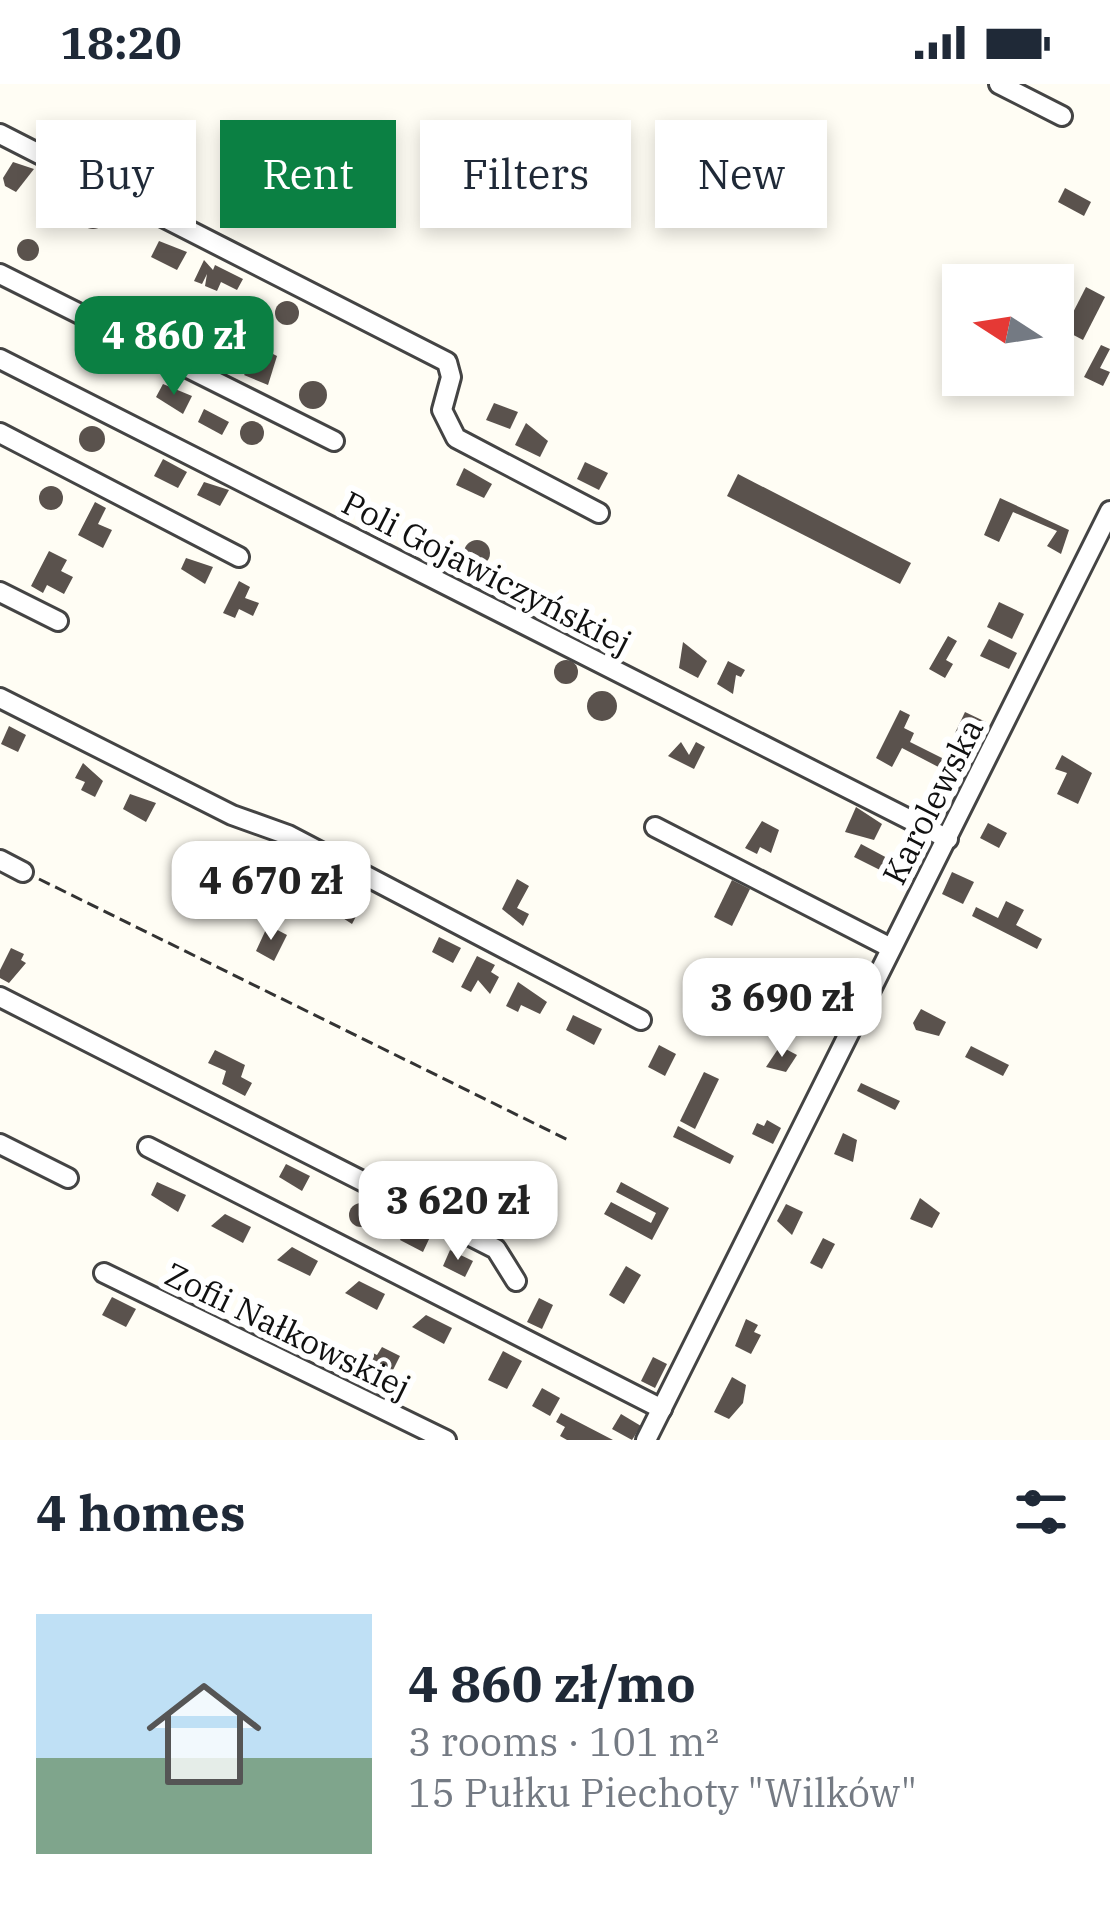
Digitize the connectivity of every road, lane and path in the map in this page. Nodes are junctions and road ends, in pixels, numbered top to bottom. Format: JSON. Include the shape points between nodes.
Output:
{"nodes":[{"id":1,"x":998,"y":84,"type":"edge"},
{"id":2,"x":1062,"y":116,"type":"dead end"},
{"id":3,"x":0,"y":134,"type":"edge"},
{"id":4,"x":0,"y":274,"type":"edge"},
{"id":5,"x":0,"y":359,"type":"edge"},
{"id":6,"x":0,"y":433,"type":"edge"},
{"id":7,"x":334,"y":441,"type":"dead end"},
{"id":8,"x":1110,"y":511,"type":"edge"},
{"id":9,"x":599,"y":513,"type":"dead end"},
{"id":10,"x":239,"y":557,"type":"dead end"},
{"id":11,"x":0,"y":592,"type":"edge"},
{"id":12,"x":58,"y":621,"type":"dead end"},
{"id":13,"x":0,"y":698,"type":"edge"},
{"id":14,"x":655,"y":827,"type":"dead end"},
{"id":15,"x":948,"y":839,"type":"junction"},
{"id":16,"x":0,"y":860,"type":"edge"},
{"id":17,"x":23,"y":872,"type":"joint"},
{"id":18,"x":891,"y":948,"type":"junction"},
{"id":19,"x":0,"y":997,"type":"edge"},
{"id":20,"x":641,"y":1020,"type":"dead end"},
{"id":21,"x":570,"y":1141,"type":"dead end"},
{"id":22,"x":0,"y":1144,"type":"edge"},
{"id":23,"x":148,"y":1147,"type":"dead end"},
{"id":24,"x":68,"y":1178,"type":"dead end"},
{"id":25,"x":104,"y":1273,"type":"dead end"},
{"id":26,"x":516,"y":1281,"type":"dead end"},
{"id":27,"x":662,"y":1409,"type":"junction"},
{"id":28,"x":446,"y":1440,"type":"edge"},
{"id":29,"x":646,"y":1440,"type":"edge"}],
"edges":[{"from":1,"to":2,"type":"street"},
{"from":3,"to":9,"type":"street","via":[[447,362],[442,410],[456,438]]},
{"from":4,"to":7,"type":"street"},
{"from":5,"to":15,"type":"street","name":"Poli Gojawiczyńskiej"},
{"from":6,"to":10,"type":"street"},
{"from":8,"to":15,"type":"street","name":"Karolewska"},
{"from":11,"to":12,"type":"street"},
{"from":13,"to":20,"type":"street","via":[[288,835]]},
{"from":14,"to":18,"type":"street"},
{"from":15,"to":18,"type":"street","name":"Karolewska"},
{"from":16,"to":17,"type":"street"},
{"from":17,"to":21,"type":"path"},
{"from":18,"to":27,"type":"street","name":"Karolewska"},
{"from":19,"to":26,"type":"street","via":[[496,1249]]},
{"from":22,"to":24,"type":"street"},
{"from":23,"to":27,"type":"street"},
{"from":25,"to":28,"type":"street","name":"Zofii Nałkowskiej"},
{"from":27,"to":29,"type":"street","name":"Karolewska"}]}
